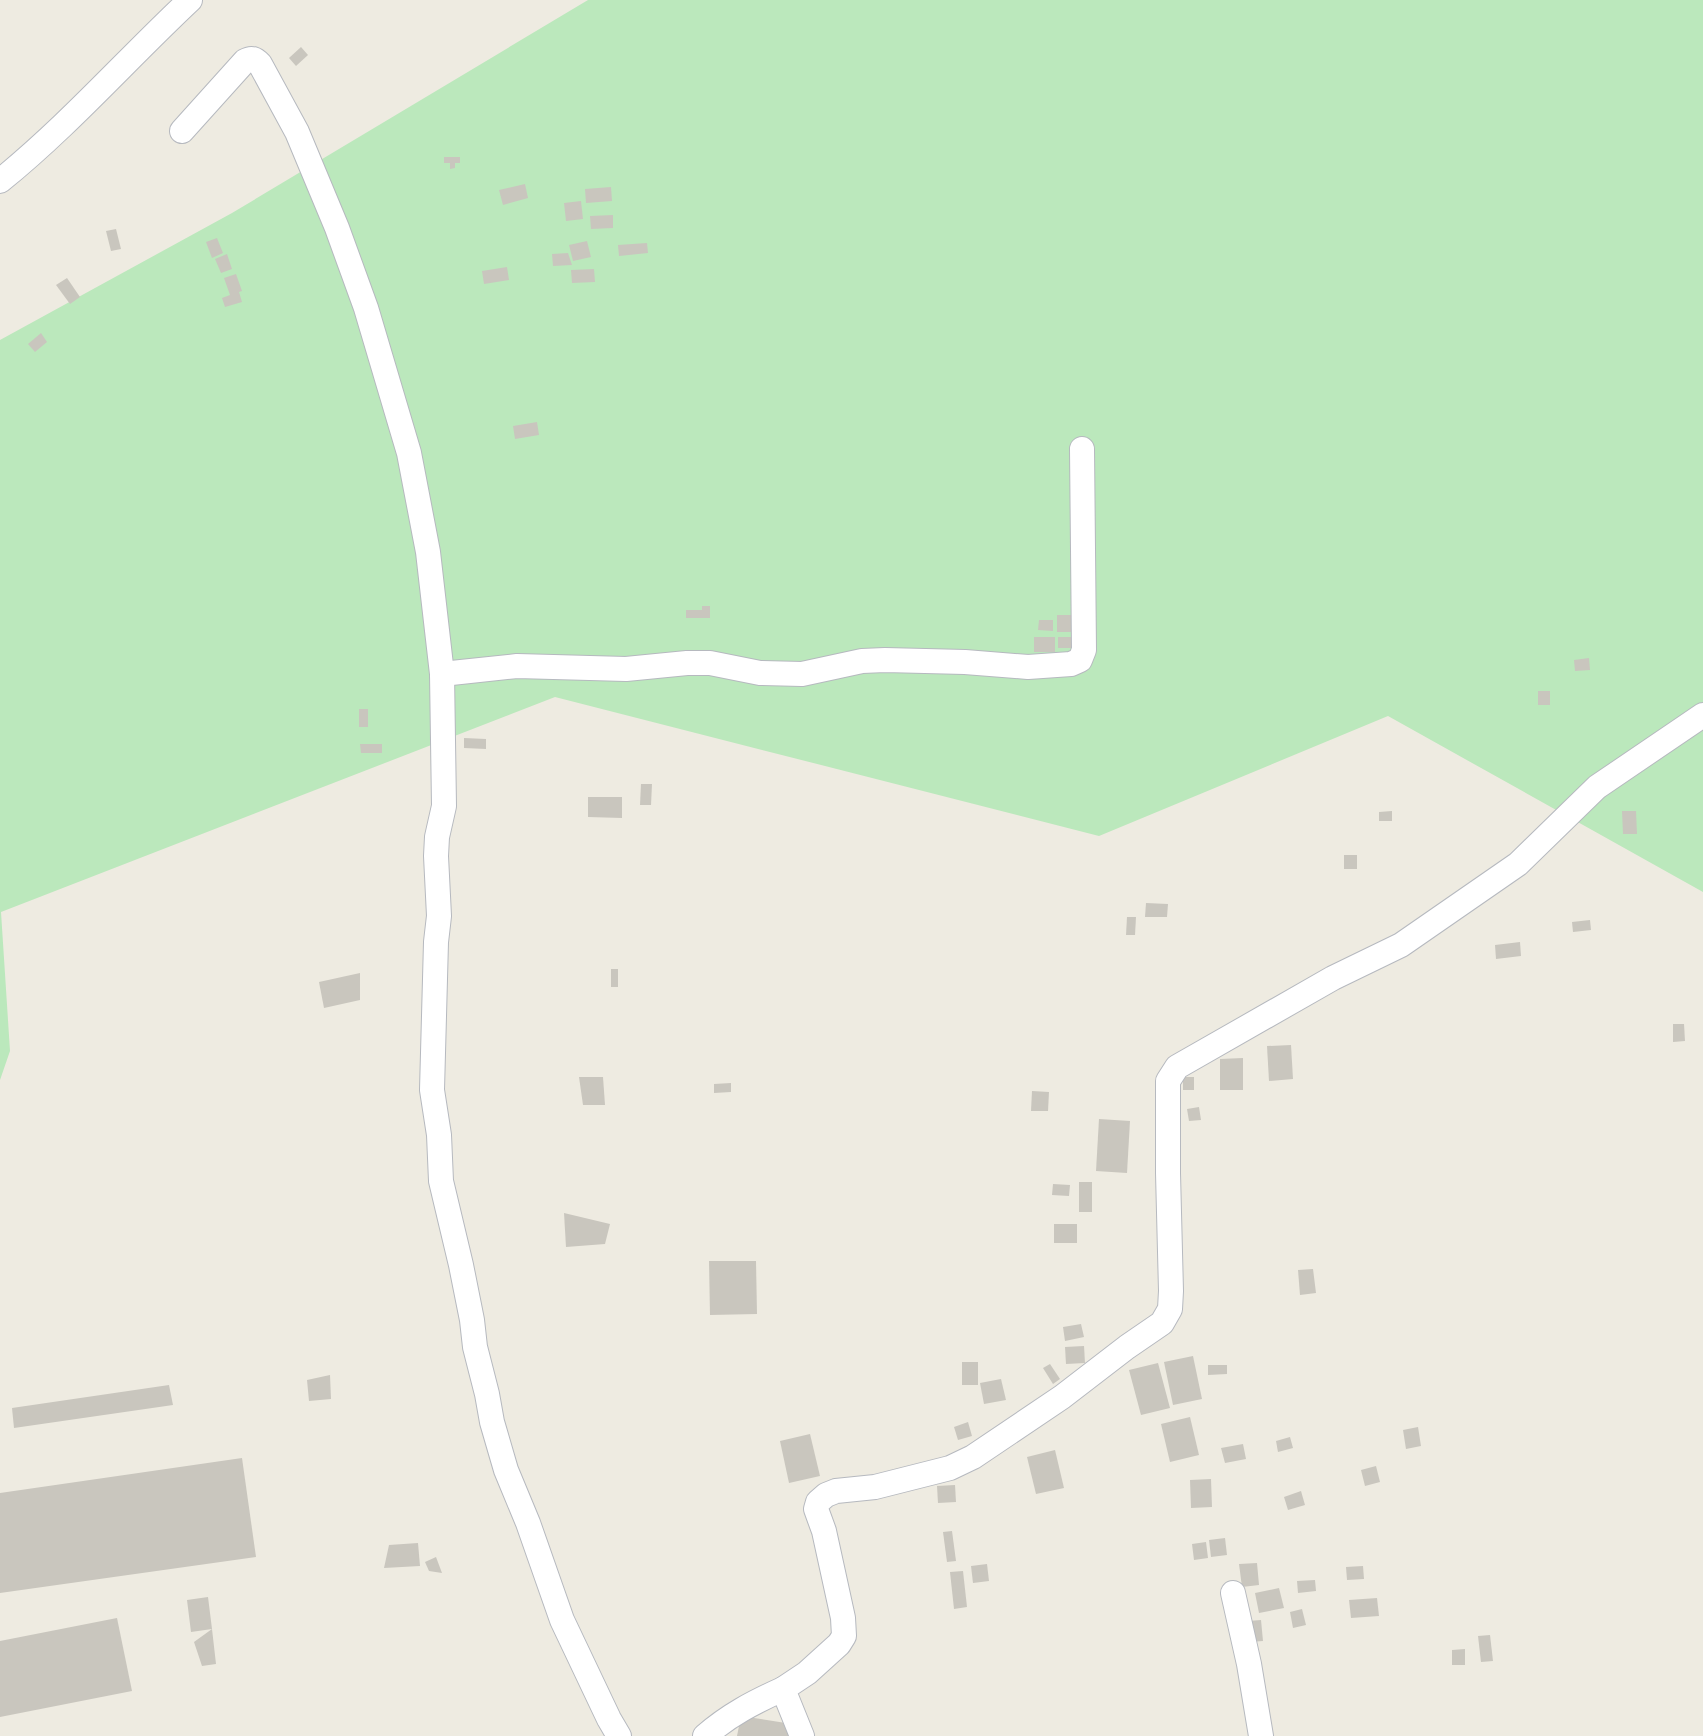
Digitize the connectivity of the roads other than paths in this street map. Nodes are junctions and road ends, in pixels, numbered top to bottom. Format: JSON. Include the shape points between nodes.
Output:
{"nodes":[{"id":1,"x":190,"y":0,"type":"edge"},
{"id":2,"x":182,"y":131,"type":"dead end"},
{"id":3,"x":0,"y":181,"type":"edge"},
{"id":4,"x":1083,"y":449,"type":"dead end"},
{"id":5,"x":442,"y":674,"type":"junction"},
{"id":6,"x":1703,"y":715,"type":"edge"},
{"id":7,"x":1233,"y":1593,"type":"dead end"},
{"id":8,"x":783,"y":1689,"type":"junction"},
{"id":9,"x":620,"y":1736,"type":"edge"},
{"id":10,"x":705,"y":1736,"type":"edge"},
{"id":11,"x":802,"y":1736,"type":"edge"},
{"id":12,"x":1261,"y":1736,"type":"edge"}],
"edges":[{"from":1,"to":3,"type":"street"},
{"from":2,"to":5,"type":"street","via":[[241,64],[254,58],[297,132],[366,308],[410,453],[428,552]]},
{"from":4,"to":5,"type":"street","via":[[1084,650],[1080,660],[1071,664],[1028,667],[885,660],[802,674],[687,663],[626,668],[517,666]]},
{"from":5,"to":9,"type":"street","via":[[444,806],[436,846],[439,916],[432,1090],[442,1181],[475,1348],[506,1470],[562,1620]]},
{"from":6,"to":8,"type":"street","via":[[1597,787],[1518,864],[1401,945],[1333,978],[1177,1067],[1168,1081],[1171,1292],[1166,1317],[1062,1398],[973,1457],[950,1468],[875,1487],[836,1491],[818,1502],[844,1636],[807,1673]]},
{"from":7,"to":12,"type":"street"},
{"from":8,"to":10,"type":"street","via":[[742,1708]]},
{"from":8,"to":11,"type":"street"}]}
